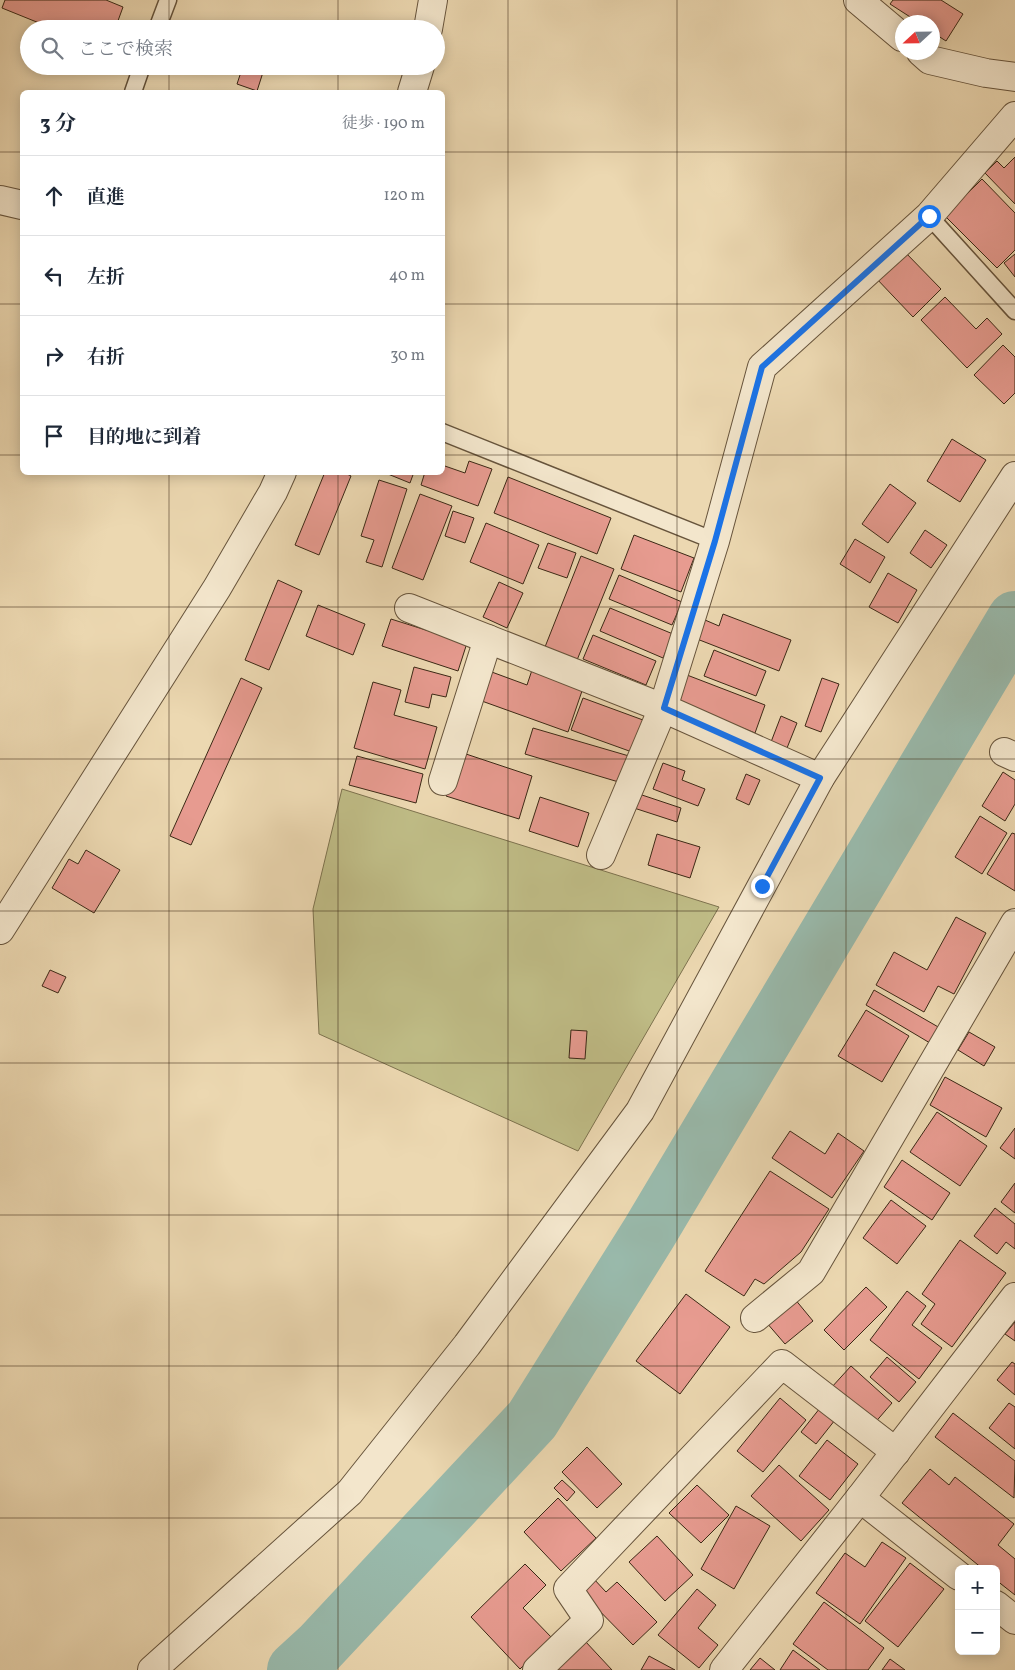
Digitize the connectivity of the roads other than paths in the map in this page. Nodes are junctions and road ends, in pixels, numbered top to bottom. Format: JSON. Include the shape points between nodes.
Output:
{"nodes":[{"id":1,"x":168,"y":0,"type":"edge"},
{"id":2,"x":433,"y":0,"type":"edge"},
{"id":3,"x":858,"y":0,"type":"edge"},
{"id":4,"x":160,"y":20,"type":"edge"},
{"id":5,"x":430,"y":20,"type":"edge"},
{"id":6,"x":895,"y":31,"type":"edge"},
{"id":7,"x":930,"y":60,"type":"edge"},
{"id":8,"x":139,"y":75,"type":"edge"},
{"id":9,"x":417,"y":75,"type":"edge"},
{"id":10,"x":1015,"y":77,"type":"edge"},
{"id":11,"x":133,"y":90,"type":"edge"},
{"id":12,"x":413,"y":90,"type":"edge"},
{"id":13,"x":1015,"y":116,"type":"edge"},
{"id":14,"x":0,"y":200,"type":"edge"},
{"id":15,"x":20,"y":205,"type":"edge"},
{"id":16,"x":929,"y":216,"type":"junction"},
{"id":17,"x":1015,"y":311,"type":"edge"},
{"id":18,"x":445,"y":433,"type":"edge"},
{"id":19,"x":281,"y":475,"type":"edge"},
{"id":20,"x":1015,"y":476,"type":"edge"},
{"id":21,"x":715,"y":541,"type":"junction"},
{"id":22,"x":409,"y":608,"type":"dead end"},
{"id":23,"x":488,"y":639,"type":"junction"},
{"id":24,"x":664,"y":708,"type":"junction"},
{"id":25,"x":820,"y":778,"type":"junction"},
{"id":26,"x":443,"y":781,"type":"dead end"},
{"id":27,"x":601,"y":855,"type":"dead end"},
{"id":28,"x":1015,"y":924,"type":"edge"},
{"id":29,"x":0,"y":930,"type":"edge"},
{"id":30,"x":1015,"y":1297,"type":"edge"},
{"id":31,"x":755,"y":1318,"type":"dead end"},
{"id":32,"x":896,"y":1452,"type":"junction"},
{"id":33,"x":860,"y":1498,"type":"junction"},
{"id":34,"x":955,"y":1573,"type":"edge"},
{"id":35,"x":1000,"y":1609,"type":"edge"},
{"id":36,"x":1015,"y":1620,"type":"edge"},
{"id":37,"x":152,"y":1670,"type":"edge"},
{"id":38,"x":536,"y":1670,"type":"edge"},
{"id":39,"x":724,"y":1670,"type":"edge"}],
"edges":[{"from":1,"to":4,"type":"lane"},
{"from":2,"to":5,"type":"street"},
{"from":3,"to":6,"type":"street"},
{"from":7,"to":10,"type":"street"},
{"from":8,"to":11,"type":"lane"},
{"from":9,"to":12,"type":"street"},
{"from":13,"to":16,"type":"street"},
{"from":14,"to":15,"type":"street"},
{"from":16,"to":17,"type":"lane"},
{"from":16,"to":21,"type":"street","via":[[762,367]]},
{"from":18,"to":21,"type":"lane"},
{"from":19,"to":29,"type":"street","via":[[217,588]]},
{"from":20,"to":25,"type":"street"},
{"from":21,"to":24,"type":"street"},
{"from":22,"to":23,"type":"street"},
{"from":23,"to":24,"type":"street"},
{"from":23,"to":26,"type":"street"},
{"from":24,"to":25,"type":"street"},
{"from":24,"to":27,"type":"street"},
{"from":25,"to":37,"type":"street","via":[[640,1111],[467,1345],[350,1492]]},
{"from":28,"to":31,"type":"street","via":[[811,1272]]},
{"from":30,"to":32,"type":"street"},
{"from":32,"to":33,"type":"street"},
{"from":32,"to":38,"type":"street","via":[[782,1364],[568,1589],[589,1620]]},
{"from":33,"to":34,"type":"street"},
{"from":33,"to":39,"type":"street"},
{"from":35,"to":36,"type":"street"}]}
